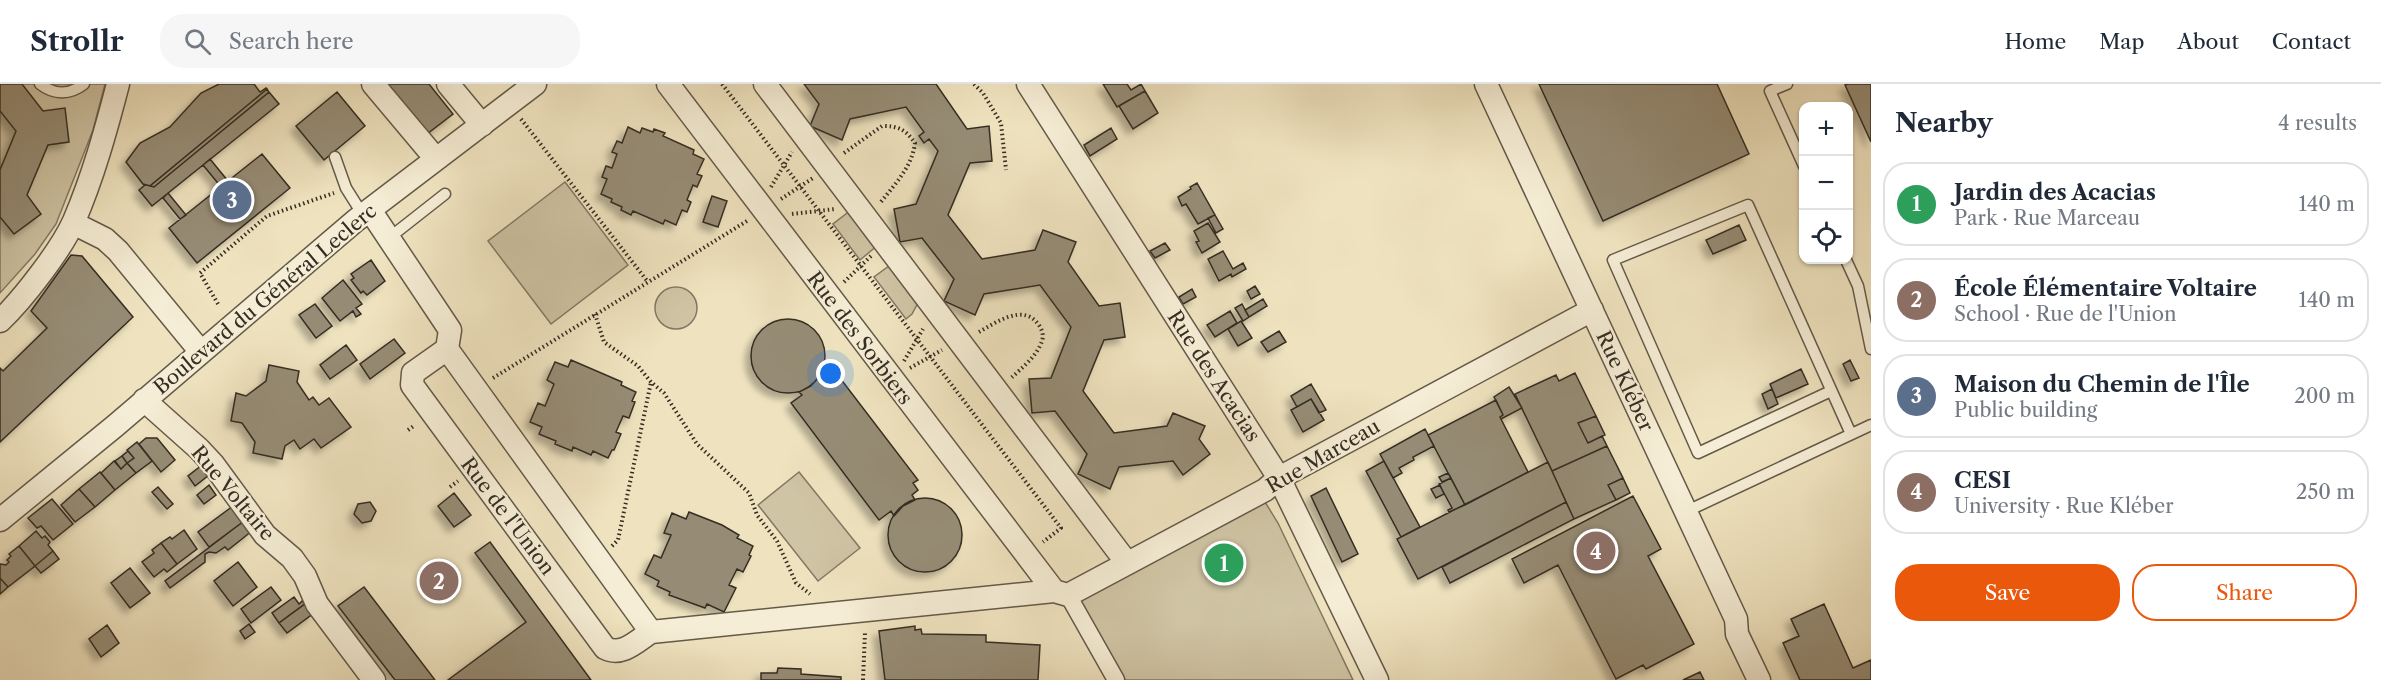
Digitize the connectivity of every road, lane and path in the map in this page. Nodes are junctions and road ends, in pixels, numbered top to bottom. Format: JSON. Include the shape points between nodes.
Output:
{"nodes":[{"id":1,"x":40,"y":84,"type":"edge"},
{"id":2,"x":84,"y":84,"type":"edge"},
{"id":3,"x":118,"y":84,"type":"edge"},
{"id":4,"x":373,"y":84,"type":"edge"},
{"id":5,"x":448,"y":84,"type":"edge"},
{"id":6,"x":535,"y":84,"type":"edge"},
{"id":7,"x":668,"y":84,"type":"edge"},
{"id":8,"x":722,"y":84,"type":"edge"},
{"id":9,"x":765,"y":84,"type":"edge"},
{"id":10,"x":974,"y":84,"type":"edge"},
{"id":11,"x":1028,"y":84,"type":"edge"},
{"id":12,"x":1486,"y":84,"type":"edge"},
{"id":13,"x":1786,"y":84,"type":"edge"},
{"id":14,"x":524,"y":123,"type":"dead end"},
{"id":15,"x":482,"y":125,"type":"junction"},
{"id":16,"x":802,"y":135,"type":"junction"},
{"id":17,"x":335,"y":157,"type":"dead end"},
{"id":18,"x":1799,"y":157,"type":"edge"},
{"id":19,"x":436,"y":159,"type":"junction"},
{"id":20,"x":784,"y":165,"type":"junction"},
{"id":21,"x":828,"y":169,"type":"junction"},
{"id":22,"x":1006,"y":170,"type":"dead end"},
{"id":23,"x":800,"y":187,"type":"junction"},
{"id":24,"x":346,"y":188,"type":"junction"},
{"id":25,"x":445,"y":194,"type":"dead end"},
{"id":26,"x":764,"y":211,"type":"junction"},
{"id":27,"x":818,"y":211,"type":"junction"},
{"id":28,"x":366,"y":213,"type":"junction"},
{"id":29,"x":862,"y":213,"type":"junction"},
{"id":30,"x":73,"y":223,"type":"junction"},
{"id":31,"x":389,"y":238,"type":"junction"},
{"id":32,"x":885,"y":243,"type":"junction"},
{"id":33,"x":1847,"y":264,"type":"edge"},
{"id":34,"x":860,"y":266,"type":"junction"},
{"id":35,"x":648,"y":282,"type":"junction"},
{"id":36,"x":829,"y":296,"type":"junction"},
{"id":37,"x":1866,"y":302,"type":"edge"},
{"id":38,"x":218,"y":304,"type":"dead end"},
{"id":39,"x":935,"y":309,"type":"junction"},
{"id":40,"x":1592,"y":310,"type":"junction"},
{"id":41,"x":595,"y":314,"type":"junction"},
{"id":42,"x":0,"y":321,"type":"edge"},
{"id":43,"x":917,"y":340,"type":"junction"},
{"id":44,"x":960,"y":342,"type":"junction"},
{"id":45,"x":447,"y":349,"type":"junction"},
{"id":46,"x":1871,"y":349,"type":"edge"},
{"id":47,"x":201,"y":351,"type":"junction"},
{"id":48,"x":929,"y":356,"type":"junction"},
{"id":49,"x":892,"y":380,"type":"junction"},
{"id":50,"x":651,"y":382,"type":"junction"},
{"id":51,"x":476,"y":388,"type":"junction"},
{"id":52,"x":998,"y":391,"type":"junction"},
{"id":53,"x":1831,"y":391,"type":"junction"},
{"id":54,"x":144,"y":400,"type":"junction"},
{"id":55,"x":432,"y":414,"type":"junction"},
{"id":56,"x":1871,"y":424,"type":"edge"},
{"id":57,"x":408,"y":430,"type":"dead end"},
{"id":58,"x":1851,"y":434,"type":"junction"},
{"id":59,"x":1279,"y":478,"type":"junction"},
{"id":60,"x":1685,"y":512,"type":"junction"},
{"id":61,"x":0,"y":520,"type":"edge"},
{"id":62,"x":1025,"y":556,"type":"junction"},
{"id":63,"x":598,"y":558,"type":"junction"},
{"id":64,"x":1126,"y":563,"type":"junction"},
{"id":65,"x":1061,"y":593,"type":"junction"},
{"id":66,"x":866,"y":610,"type":"junction"},
{"id":67,"x":834,"y":613,"type":"junction"},
{"id":68,"x":651,"y":632,"type":"junction"},
{"id":69,"x":374,"y":680,"type":"edge"},
{"id":70,"x":862,"y":680,"type":"edge"},
{"id":71,"x":1116,"y":680,"type":"edge"},
{"id":72,"x":1377,"y":680,"type":"edge"},
{"id":73,"x":1759,"y":680,"type":"edge"}],
"edges":[{"from":1,"to":2,"type":"lane","via":[[56,93],[67,93]]},
{"from":3,"to":30,"type":"street"},
{"from":4,"to":19,"type":"street"},
{"from":5,"to":15,"type":"street"},
{"from":6,"to":15,"type":"street","name":"Boulevard du Général Leclerc"},
{"from":7,"to":26,"type":"street","name":"Rue des Sorbiers"},
{"from":8,"to":20,"type":"path"},
{"from":9,"to":16,"type":"street"},
{"from":10,"to":22,"type":"path","via":[[1000,123]]},
{"from":11,"to":59,"type":"street","name":"Rue des Acacias"},
{"from":12,"to":40,"type":"street","name":"Rue Kléber"},
{"from":13,"to":18,"type":"lane","via":[[1770,91]]},
{"from":14,"to":35,"type":"path"},
{"from":15,"to":19,"type":"street","name":"Boulevard du Général Leclerc"},
{"from":16,"to":20,"type":"path"},
{"from":16,"to":21,"type":"street"},
{"from":17,"to":24,"type":"lane"},
{"from":19,"to":28,"type":"street","name":"Boulevard du Général Leclerc"},
{"from":20,"to":23,"type":"path"},
{"from":20,"to":26,"type":"path"},
{"from":21,"to":23,"type":"path"},
{"from":21,"to":29,"type":"street"},
{"from":21,"to":29,"type":"path","via":[[851,146],[882,126],[902,128],[909,135],[915,143],[914,154],[905,171]]},
{"from":23,"to":26,"type":"path"},
{"from":23,"to":27,"type":"path"},
{"from":24,"to":28,"type":"lane"},
{"from":24,"to":38,"type":"path","via":[[267,216],[200,273]]},
{"from":25,"to":31,"type":"lane"},
{"from":26,"to":27,"type":"path"},
{"from":26,"to":35,"type":"path"},
{"from":26,"to":36,"type":"street","name":"Rue des Sorbiers"},
{"from":27,"to":29,"type":"path"},
{"from":27,"to":34,"type":"path"},
{"from":28,"to":31,"type":"street"},
{"from":28,"to":47,"type":"street","name":"Boulevard du Général Leclerc"},
{"from":29,"to":32,"type":"street"},
{"from":30,"to":42,"type":"street","via":[[26,292]]},
{"from":30,"to":47,"type":"street","via":[[105,239],[118,251]]},
{"from":31,"to":45,"type":"street","via":[[450,330]]},
{"from":32,"to":34,"type":"path"},
{"from":32,"to":39,"type":"street"},
{"from":33,"to":37,"type":"lane"},
{"from":34,"to":36,"type":"path"},
{"from":34,"to":43,"type":"path"},
{"from":35,"to":41,"type":"path"},
{"from":36,"to":49,"type":"street","name":"Rue des Sorbiers"},
{"from":37,"to":46,"type":"lane"},
{"from":39,"to":43,"type":"path"},
{"from":39,"to":44,"type":"street"},
{"from":40,"to":59,"type":"street","name":"Rue Marceau"},
{"from":40,"to":60,"type":"street","name":"Rue Kléber"},
{"from":41,"to":50,"type":"path","via":[[604,342],[638,366]]},
{"from":41,"to":51,"type":"path"},
{"from":43,"to":48,"type":"path"},
{"from":43,"to":49,"type":"path"},
{"from":44,"to":48,"type":"path"},
{"from":44,"to":52,"type":"street"},
{"from":44,"to":52,"type":"path","via":[[1004,317],[1028,316],[1036,321],[1042,341]]},
{"from":45,"to":51,"type":"street"},
{"from":45,"to":55,"type":"street","name":"Rue de l'Union","via":[[413,373],[411,379]]},
{"from":47,"to":54,"type":"street","name":"Boulevard du Général Leclerc"},
{"from":48,"to":49,"type":"path"},
{"from":48,"to":62,"type":"path","via":[[1061,528]]},
{"from":49,"to":62,"type":"street","name":"Rue des Sorbiers"},
{"from":50,"to":63,"type":"path","via":[[618,540]]},
{"from":50,"to":67,"type":"path","via":[[664,393],[697,444],[749,493],[757,515],[777,541],[796,583]]},
{"from":51,"to":63,"type":"street"},
{"from":52,"to":64,"type":"street"},
{"from":53,"to":53,"type":"lane","via":[[1698,453],[1614,260],[1748,205]]},
{"from":53,"to":58,"type":"lane"},
{"from":54,"to":61,"type":"street","name":"Boulevard du Général Leclerc"},
{"from":54,"to":69,"type":"street","name":"Rue Voltaire","via":[[199,449],[265,535],[292,558],[317,604]]},
{"from":55,"to":57,"type":"path"},
{"from":55,"to":68,"type":"street","name":"Rue de l'Union","via":[[605,648],[621,651]]},
{"from":56,"to":58,"type":"lane"},
{"from":58,"to":60,"type":"lane"},
{"from":59,"to":64,"type":"street","name":"Rue Marceau","via":[[1265,490]]},
{"from":59,"to":72,"type":"street","name":"Rue des Acacias"},
{"from":60,"to":73,"type":"street","name":"Rue Kléber","via":[[1736,619],[1737,634]]},
{"from":62,"to":65,"type":"street","name":"Rue des Sorbiers"},
{"from":63,"to":68,"type":"street"},
{"from":64,"to":65,"type":"street","name":"Rue Marceau"},
{"from":65,"to":66,"type":"street","name":"Rue de l'Union"},
{"from":65,"to":71,"type":"street"},
{"from":66,"to":67,"type":"street","name":"Rue de l'Union"},
{"from":66,"to":70,"type":"path"},
{"from":67,"to":68,"type":"street","name":"Rue de l'Union"}]}
